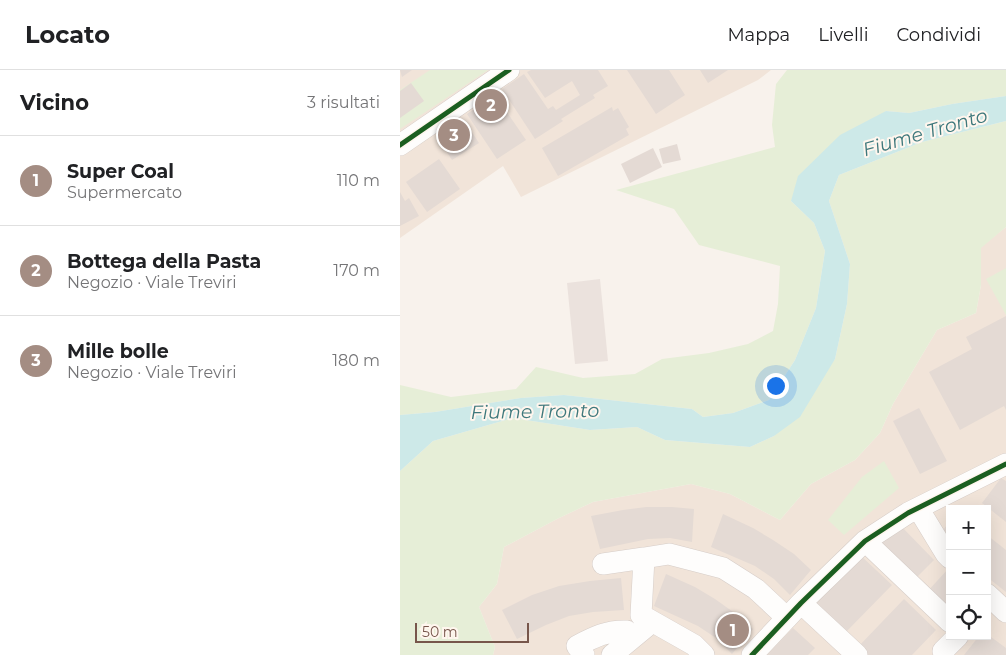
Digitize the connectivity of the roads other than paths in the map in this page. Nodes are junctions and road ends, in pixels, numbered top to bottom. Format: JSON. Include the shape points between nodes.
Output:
{"nodes":[{"id":1,"x":509,"y":70,"type":"edge"},
{"id":2,"x":400,"y":145,"type":"edge"},
{"id":3,"x":1006,"y":464,"type":"edge"},
{"id":4,"x":918,"y":508,"type":"junction"},
{"id":5,"x":865,"y":541,"type":"junction"},
{"id":6,"x":946,"y":554,"type":"edge"},
{"id":7,"x":644,"y":558,"type":"junction"},
{"id":8,"x":603,"y":564,"type":"dead end"},
{"id":9,"x":988,"y":595,"type":"edge"},
{"id":10,"x":801,"y":603,"type":"junction"},
{"id":11,"x":1006,"y":612,"type":"edge"},
{"id":12,"x":787,"y":618,"type":"junction"},
{"id":13,"x":946,"y":618,"type":"edge"},
{"id":14,"x":654,"y":621,"type":"junction"},
{"id":15,"x":627,"y":630,"type":"dead end"},
{"id":16,"x":955,"y":640,"type":"edge"},
{"id":17,"x":943,"y":654,"type":"edge"},
{"id":18,"x":584,"y":655,"type":"edge"},
{"id":19,"x":612,"y":655,"type":"edge"},
{"id":20,"x":704,"y":655,"type":"edge"},
{"id":21,"x":752,"y":655,"type":"edge"},
{"id":22,"x":857,"y":655,"type":"edge"}],
"edges":[{"from":1,"to":2,"type":"street"},
{"from":3,"to":4,"type":"street"},
{"from":4,"to":5,"type":"street"},
{"from":4,"to":6,"type":"street"},
{"from":5,"to":10,"type":"street"},
{"from":5,"to":13,"type":"street"},
{"from":7,"to":8,"type":"street"},
{"from":7,"to":12,"type":"street","via":[[668,554],[724,568],[756,589]]},
{"from":7,"to":14,"type":"street","via":[[641,615]]},
{"from":9,"to":11,"type":"street"},
{"from":10,"to":12,"type":"street"},
{"from":10,"to":22,"type":"street"},
{"from":12,"to":21,"type":"street"},
{"from":14,"to":19,"type":"street"},
{"from":14,"to":20,"type":"street","via":[[694,645]]},
{"from":15,"to":18,"type":"street","via":[[596,636],[577,646]]},
{"from":16,"to":17,"type":"street"}]}
